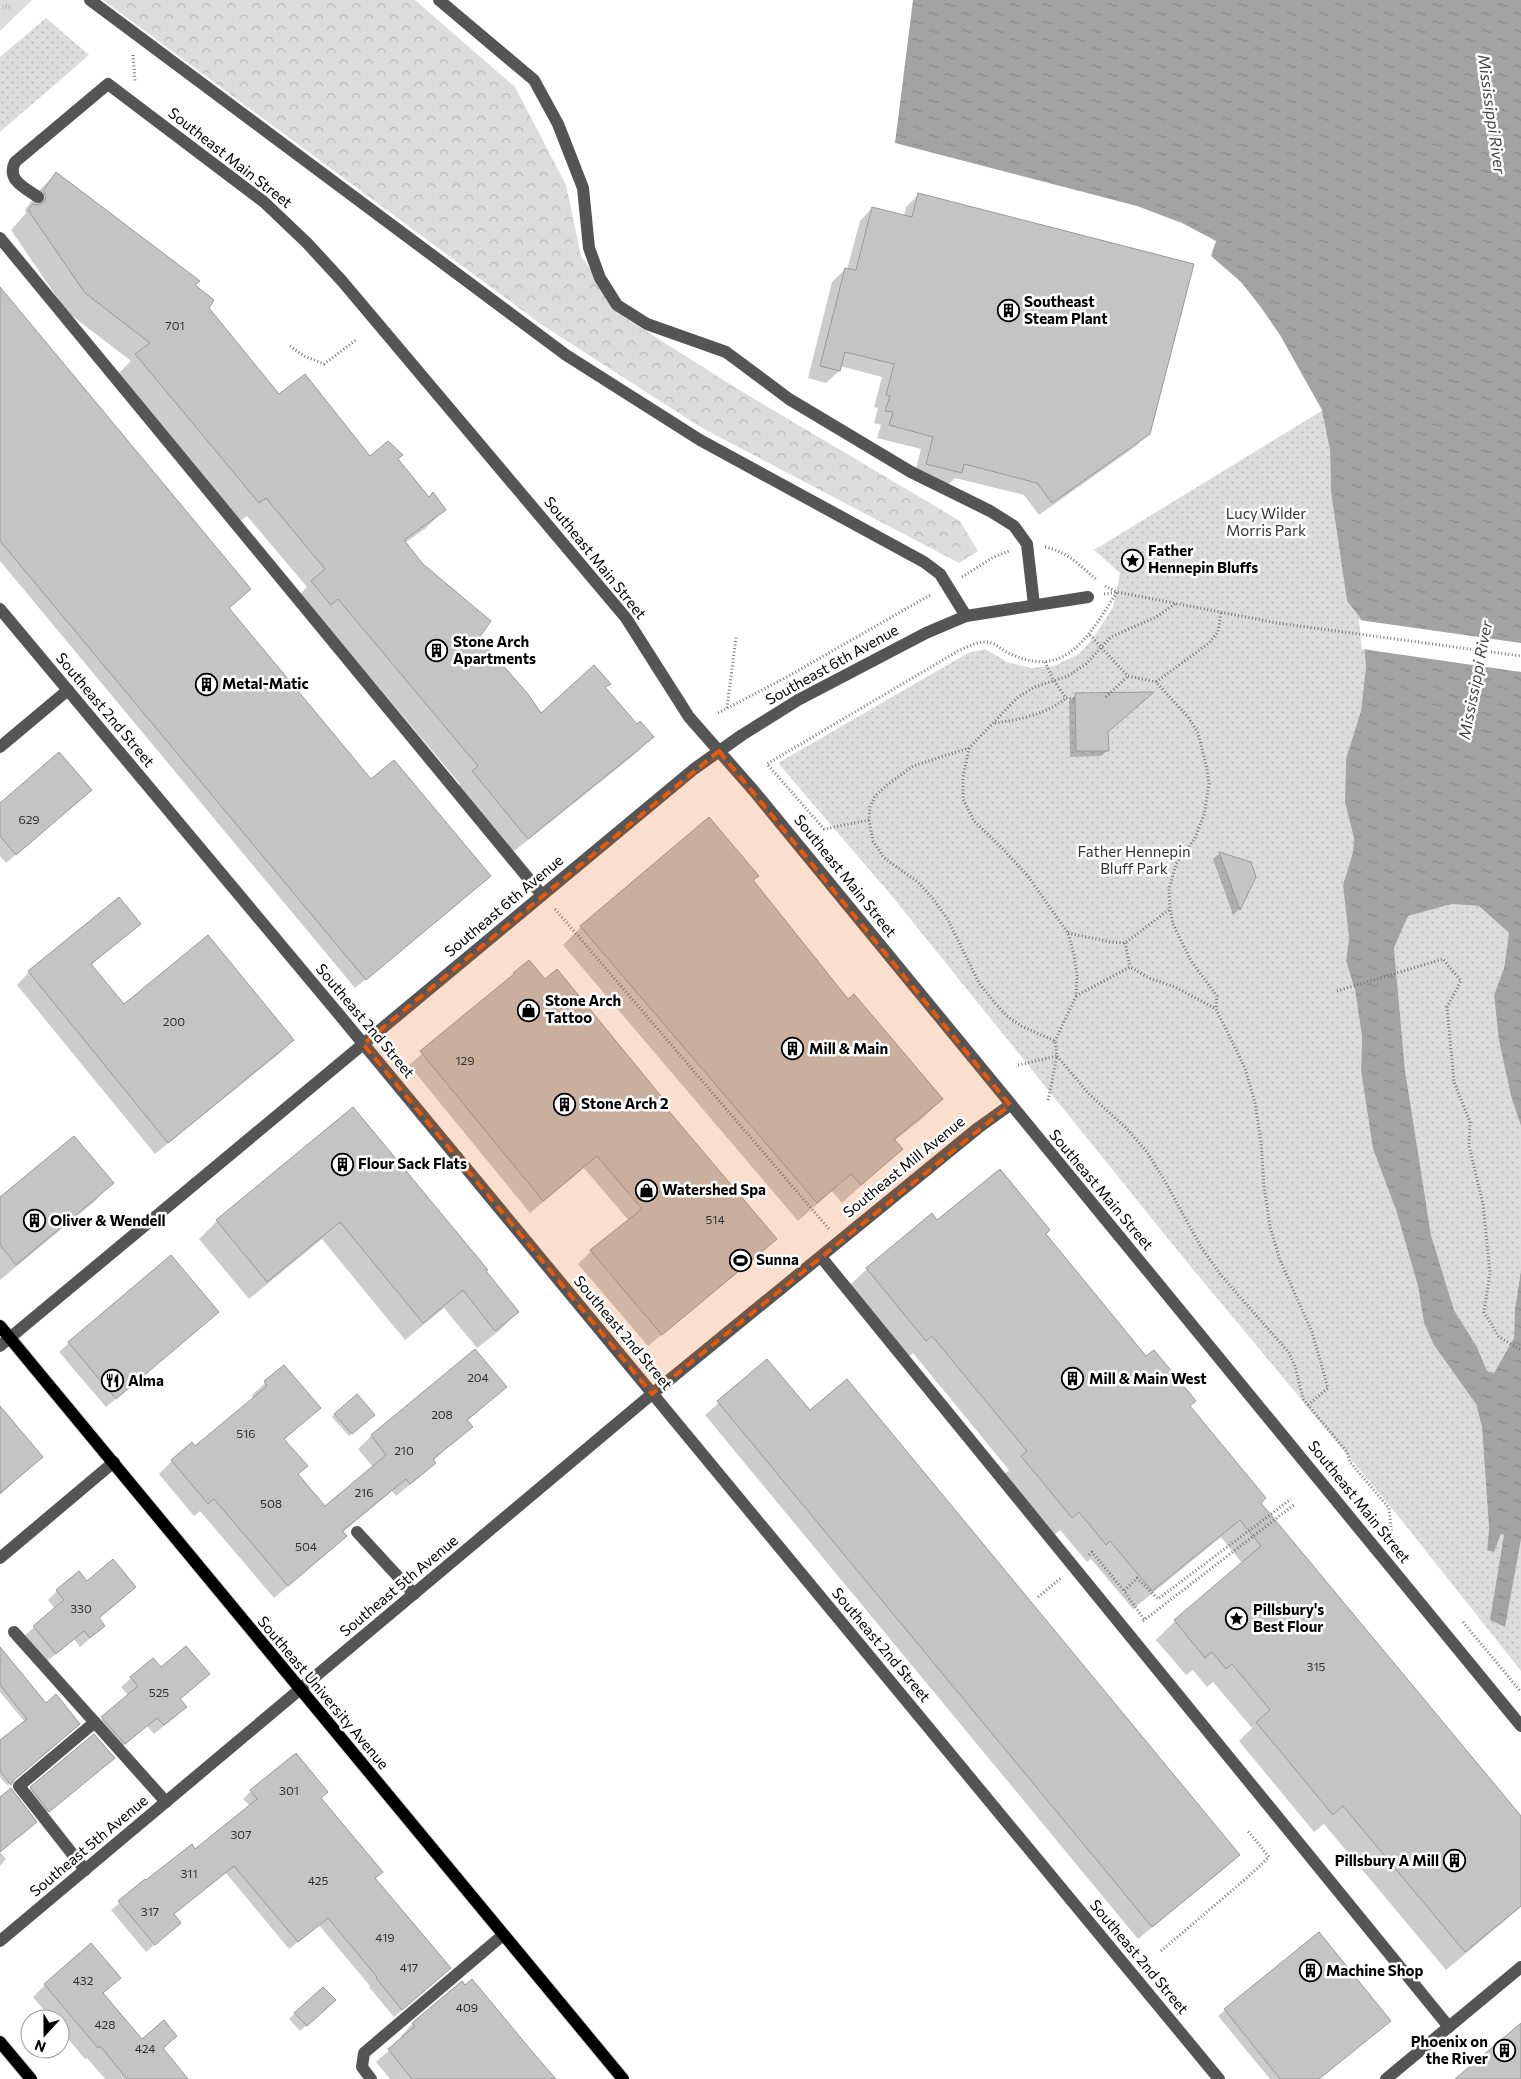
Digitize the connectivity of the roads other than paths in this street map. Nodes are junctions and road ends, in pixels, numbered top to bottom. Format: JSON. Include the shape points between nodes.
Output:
{"nodes":[{"id":1,"x":90,"y":0,"type":"edge"},
{"id":2,"x":439,"y":0,"type":"edge"},
{"id":3,"x":38,"y":197,"type":"dead end"},
{"id":4,"x":0,"y":238,"type":"edge"},
{"id":5,"x":1088,"y":597,"type":"road end"},
{"id":6,"x":1034,"y":605,"type":"junction"},
{"id":7,"x":0,"y":609,"type":"edge"},
{"id":8,"x":966,"y":616,"type":"junction"},
{"id":9,"x":68,"y":690,"type":"junction"},
{"id":10,"x":0,"y":747,"type":"edge"},
{"id":11,"x":719,"y":751,"type":"junction"},
{"id":12,"x":542,"y":895,"type":"junction"},
{"id":13,"x":363,"y":1044,"type":"junction"},
{"id":14,"x":1010,"y":1105,"type":"junction"},
{"id":15,"x":820,"y":1257,"type":"junction"},
{"id":16,"x":0,"y":1326,"type":"edge"},
{"id":17,"x":5,"y":1342,"type":"edge"},
{"id":18,"x":652,"y":1394,"type":"junction"},
{"id":19,"x":114,"y":1462,"type":"junction"},
{"id":20,"x":357,"y":1532,"type":"dead end"},
{"id":21,"x":0,"y":1558,"type":"edge"},
{"id":22,"x":414,"y":1594,"type":"junction"},
{"id":23,"x":14,"y":1632,"type":"dead end"},
{"id":24,"x":300,"y":1690,"type":"junction"},
{"id":25,"x":95,"y":1722,"type":"junction"},
{"id":26,"x":1521,"y":1726,"type":"edge"},
{"id":27,"x":166,"y":1802,"type":"junction"},
{"id":28,"x":85,"y":1870,"type":"junction"},
{"id":29,"x":503,"y":1935,"type":"junction"},
{"id":30,"x":0,"y":1941,"type":"edge"},
{"id":31,"x":1521,"y":1967,"type":"edge"},
{"id":32,"x":1449,"y":2026,"type":"junction"},
{"id":33,"x":0,"y":2042,"type":"edge"},
{"id":34,"x":31,"y":2079,"type":"edge"},
{"id":35,"x":371,"y":2079,"type":"edge"},
{"id":36,"x":623,"y":2079,"type":"edge"},
{"id":37,"x":1220,"y":2079,"type":"edge"},
{"id":38,"x":1386,"y":2079,"type":"edge"}],
"edges":[{"from":1,"to":8,"type":"street","via":[[566,355],[700,440],[924,562],[940,574]]},
{"from":2,"to":6,"type":"street","via":[[534,80],[558,124],[583,188],[590,248],[600,278],[617,305],[647,324],[726,352],[789,399],[902,468],[1014,526],[1027,544]]},
{"from":3,"to":11,"type":"street","name":"Southeast Main Street","via":[[13,177],[15,162],[108,84],[264,202],[336,275],[626,618],[689,717]]},
{"from":4,"to":12,"type":"street"},
{"from":5,"to":6,"type":"street","name":"Southeast 6th Avenue"},
{"from":6,"to":8,"type":"street","name":"Southeast 6th Avenue"},
{"from":7,"to":9,"type":"street","name":"Southeast 2nd Street"},
{"from":8,"to":11,"type":"street","name":"Southeast 6th Avenue","via":[[926,633],[798,700]]},
{"from":9,"to":10,"type":"street"},
{"from":9,"to":13,"type":"street","name":"Southeast 2nd Street"},
{"from":11,"to":12,"type":"street","name":"Southeast 6th Avenue"},
{"from":11,"to":14,"type":"street","name":"Southeast Main Street"},
{"from":12,"to":13,"type":"street","name":"Southeast 6th Avenue"},
{"from":13,"to":17,"type":"street","name":"Southeast 6th Avenue"},
{"from":13,"to":18,"type":"street","name":"Southeast 2nd Street"},
{"from":14,"to":15,"type":"street","name":"Southeast Mill Avenue"},
{"from":14,"to":26,"type":"street","name":"Southeast Main Street"},
{"from":15,"to":18,"type":"street","name":"Southeast 5th Avenue"},
{"from":15,"to":32,"type":"street"},
{"from":16,"to":17,"type":"main road","name":"Southeast University Avenue"},
{"from":17,"to":19,"type":"main road","name":"Southeast University Avenue"},
{"from":18,"to":22,"type":"street","name":"Southeast 5th Avenue"},
{"from":18,"to":37,"type":"street","name":"Southeast 2nd Street"},
{"from":19,"to":21,"type":"street"},
{"from":19,"to":24,"type":"main road","name":"Southeast University Avenue"},
{"from":20,"to":22,"type":"street"},
{"from":22,"to":24,"type":"street","name":"Southeast 5th Avenue"},
{"from":23,"to":25,"type":"street"},
{"from":24,"to":27,"type":"street","name":"Southeast 5th Avenue"},
{"from":24,"to":29,"type":"main road","name":"Southeast University Avenue"},
{"from":25,"to":27,"type":"street"},
{"from":25,"to":28,"type":"street","via":[[19,1786]]},
{"from":27,"to":28,"type":"street","name":"Southeast 5th Avenue"},
{"from":28,"to":30,"type":"street","name":"Southeast 5th Avenue"},
{"from":29,"to":35,"type":"street","via":[[364,2053],[362,2067]]},
{"from":29,"to":36,"type":"main road","name":"Southeast University Avenue"},
{"from":31,"to":32,"type":"street"},
{"from":32,"to":38,"type":"street"},
{"from":33,"to":34,"type":"main road"}]}
